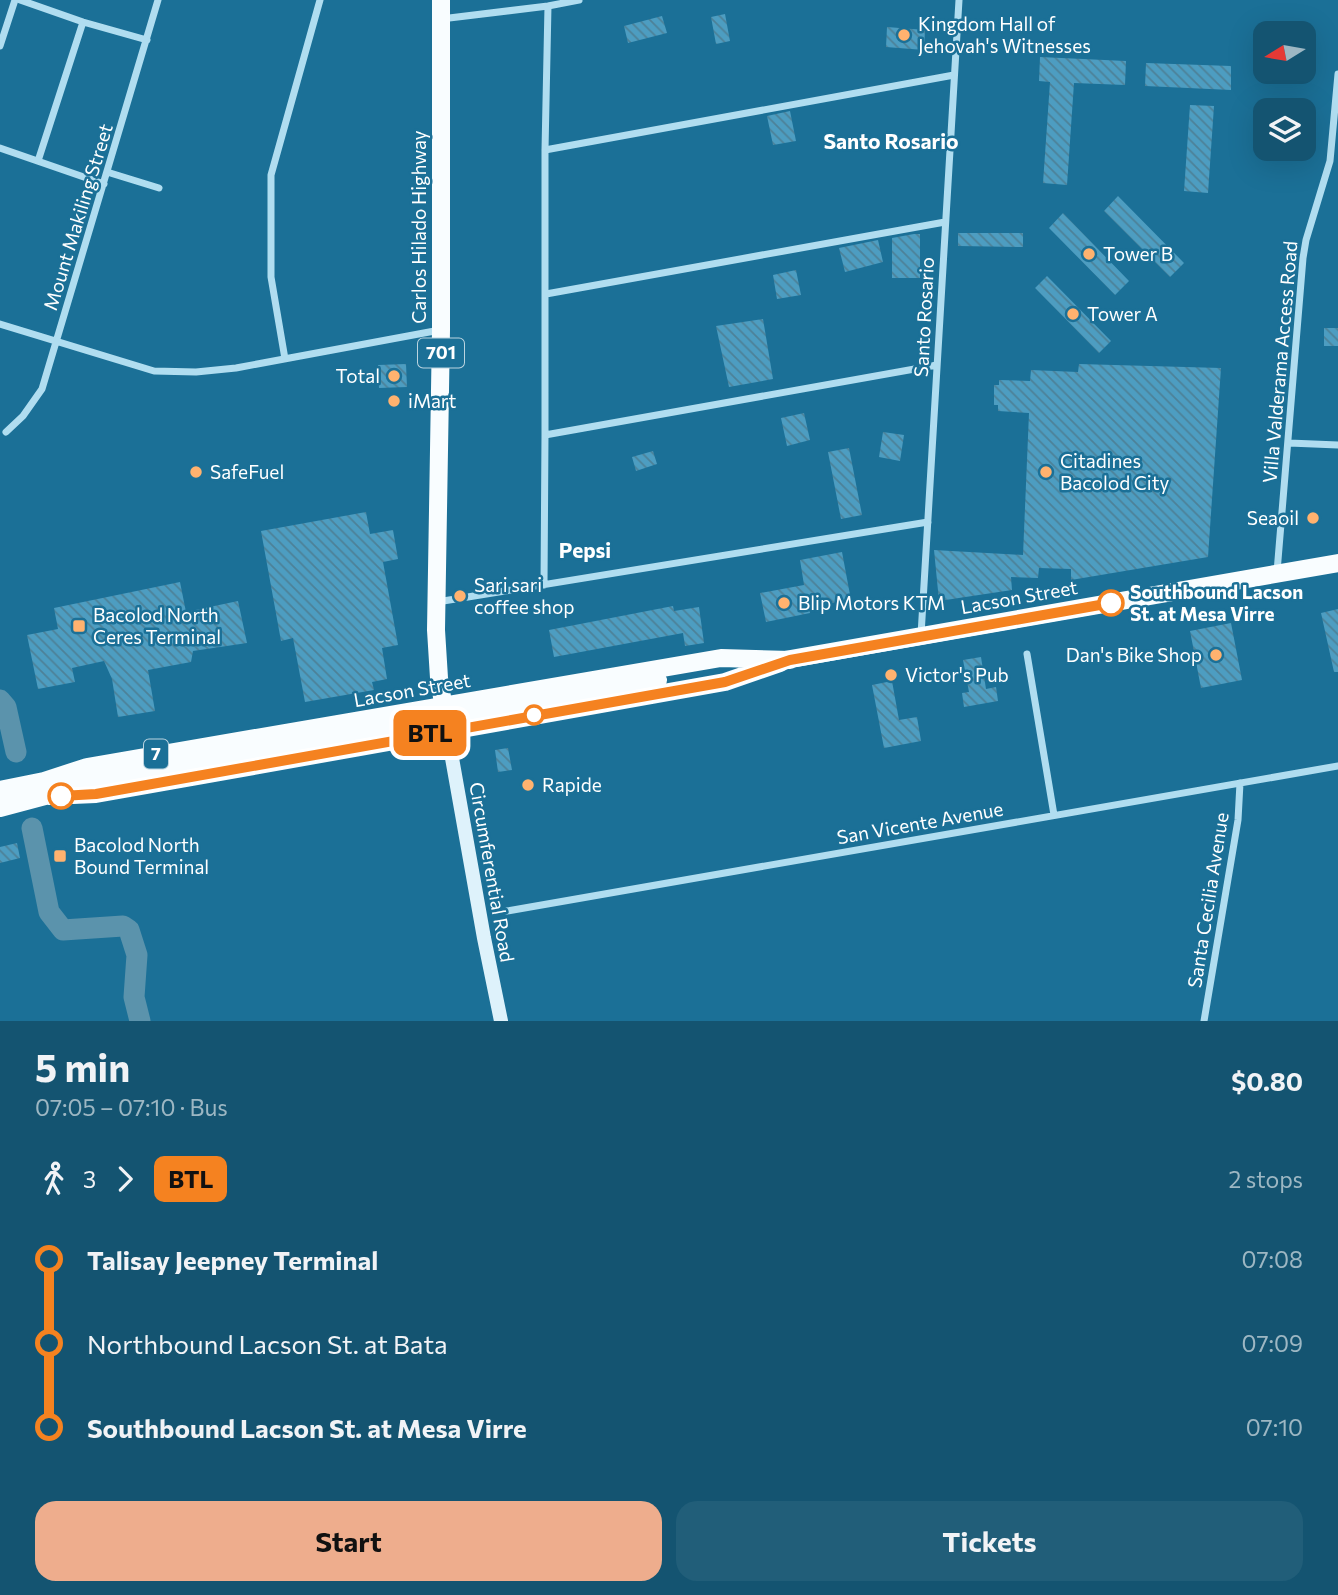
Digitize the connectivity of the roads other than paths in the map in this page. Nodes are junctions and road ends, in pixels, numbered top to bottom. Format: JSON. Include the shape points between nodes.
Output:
{"nodes":[{"id":1,"x":18,"y":0,"type":"edge"},
{"id":2,"x":158,"y":0,"type":"edge"},
{"id":3,"x":320,"y":0,"type":"edge"},
{"id":4,"x":440,"y":0,"type":"edge"},
{"id":5,"x":579,"y":0,"type":"edge"},
{"id":6,"x":958,"y":0,"type":"edge"},
{"id":7,"x":548,"y":6,"type":"junction"},
{"id":8,"x":440,"y":19,"type":"junction"},
{"id":9,"x":83,"y":22,"type":"junction"},
{"id":10,"x":146,"y":40,"type":"junction"},
{"id":11,"x":0,"y":46,"type":"edge"},
{"id":12,"x":1338,"y":74,"type":"edge"},
{"id":13,"x":954,"y":75,"type":"junction"},
{"id":14,"x":0,"y":148,"type":"edge"},
{"id":15,"x":545,"y":150,"type":"junction"},
{"id":16,"x":38,"y":161,"type":"junction"},
{"id":17,"x":107,"y":172,"type":"junction"},
{"id":18,"x":104,"y":184,"type":"junction"},
{"id":19,"x":159,"y":188,"type":"dead end"},
{"id":20,"x":946,"y":222,"type":"junction"},
{"id":21,"x":546,"y":294,"type":"junction"},
{"id":22,"x":0,"y":324,"type":"edge"},
{"id":23,"x":441,"y":330,"type":"junction"},
{"id":24,"x":57,"y":342,"type":"junction"},
{"id":25,"x":285,"y":359,"type":"junction"},
{"id":26,"x":937,"y":365,"type":"junction"},
{"id":27,"x":6,"y":432,"type":"dead end"},
{"id":28,"x":545,"y":435,"type":"junction"},
{"id":29,"x":1289,"y":443,"type":"junction"},
{"id":30,"x":1338,"y":445,"type":"edge"},
{"id":31,"x":928,"y":522,"type":"junction"},
{"id":32,"x":1338,"y":563,"type":"edge"},
{"id":33,"x":1277,"y":573,"type":"junction"},
{"id":34,"x":544,"y":585,"type":"junction"},
{"id":35,"x":437,"y":602,"type":"junction"},
{"id":36,"x":920,"y":636,"type":"junction"},
{"id":37,"x":1027,"y":654,"type":"dead end"},
{"id":38,"x":790,"y":660,"type":"junction"},
{"id":39,"x":443,"y":706,"type":"junction"},
{"id":40,"x":447,"y":730,"type":"junction"},
{"id":41,"x":1338,"y":766,"type":"edge"},
{"id":42,"x":1240,"y":783,"type":"junction"},
{"id":43,"x":47,"y":789,"type":"junction"},
{"id":44,"x":0,"y":790,"type":"edge"},
{"id":45,"x":0,"y":808,"type":"edge"},
{"id":46,"x":1054,"y":815,"type":"junction"},
{"id":47,"x":507,"y":911,"type":"dead end"},
{"id":48,"x":501,"y":1021,"type":"edge"},
{"id":49,"x":1204,"y":1021,"type":"edge"}],
"edges":[{"from":1,"to":9,"type":"street"},
{"from":1,"to":11,"type":"street"},
{"from":2,"to":10,"type":"street","name":"Mount Makiling Street"},
{"from":3,"to":25,"type":"street","via":[[271,175],[271,277]]},
{"from":4,"to":8,"type":"main road","name":"Carlos Hilado Highway","number":"701"},
{"from":5,"to":7,"type":"street"},
{"from":6,"to":13,"type":"street","name":"Santo Rosario"},
{"from":7,"to":8,"type":"street"},
{"from":7,"to":15,"type":"street"},
{"from":8,"to":23,"type":"main road","name":"Carlos Hilado Highway","number":"701"},
{"from":9,"to":10,"type":"street"},
{"from":9,"to":16,"type":"street"},
{"from":10,"to":17,"type":"street","name":"Mount Makiling Street"},
{"from":12,"to":29,"type":"street","name":"Villa Valderama Access Road","via":[[1330,161],[1303,258]]},
{"from":13,"to":15,"type":"street"},
{"from":13,"to":20,"type":"street","name":"Santo Rosario"},
{"from":14,"to":16,"type":"street"},
{"from":15,"to":21,"type":"street"},
{"from":16,"to":18,"type":"street"},
{"from":17,"to":18,"type":"street","name":"Mount Makiling Street"},
{"from":17,"to":19,"type":"street"},
{"from":18,"to":24,"type":"street","name":"Mount Makiling Street"},
{"from":20,"to":21,"type":"street"},
{"from":20,"to":26,"type":"street","name":"Santo Rosario"},
{"from":21,"to":28,"type":"street"},
{"from":22,"to":24,"type":"street"},
{"from":23,"to":25,"type":"street"},
{"from":23,"to":35,"type":"main road","name":"Carlos Hilado Highway","number":"701"},
{"from":24,"to":25,"type":"street","via":[[154,371],[196,372]]},
{"from":24,"to":27,"type":"street","name":"Mount Makiling Street","via":[[37,397]]},
{"from":26,"to":28,"type":"street"},
{"from":26,"to":31,"type":"street","name":"Santo Rosario"},
{"from":28,"to":34,"type":"street"},
{"from":29,"to":30,"type":"street"},
{"from":29,"to":33,"type":"street","name":"Villa Valderama Access Road"},
{"from":31,"to":34,"type":"street"},
{"from":31,"to":36,"type":"street","name":"Santo Rosario"},
{"from":32,"to":33,"type":"main road","name":"Lacson Street","number":"7"},
{"from":33,"to":36,"type":"main road","name":"Lacson Street","number":"7"},
{"from":34,"to":35,"type":"street"},
{"from":35,"to":39,"type":"main road","name":"Carlos Hilado Highway","number":"701","via":[[436,653]]},
{"from":36,"to":38,"type":"main road","name":"Lacson Street","number":"7"},
{"from":37,"to":46,"type":"street"},
{"from":38,"to":39,"type":"main road","name":"Lacson Street","number":"7","via":[[721,658]]},
{"from":38,"to":40,"type":"main road","name":"Lacson Street","number":"7","via":[[725,682]]},
{"from":38,"to":43,"type":"main road","name":"Lacson Street","number":"7","bridge":true},
{"from":39,"to":40,"type":"main road","name":"Carlos Hilado Highway"},
{"from":39,"to":43,"type":"main road","name":"Lacson Street","number":"7","via":[[87,767]]},
{"from":40,"to":43,"type":"main road","name":"Lacson Street","number":"7","via":[[96,794]]},
{"from":40,"to":48,"type":"main road","name":"Circumferential Road"},
{"from":41,"to":42,"type":"street","name":"San Vicente Avenue"},
{"from":42,"to":46,"type":"street","name":"San Vicente Avenue"},
{"from":42,"to":49,"type":"street","name":"Santa Cecilia Avenue","via":[[1238,820]]},
{"from":43,"to":44,"type":"main road","name":"Lacson Street","number":"7"},
{"from":43,"to":45,"type":"main road","name":"Lacson Street","number":"7"},
{"from":46,"to":47,"type":"street","name":"San Vicente Avenue"}]}
